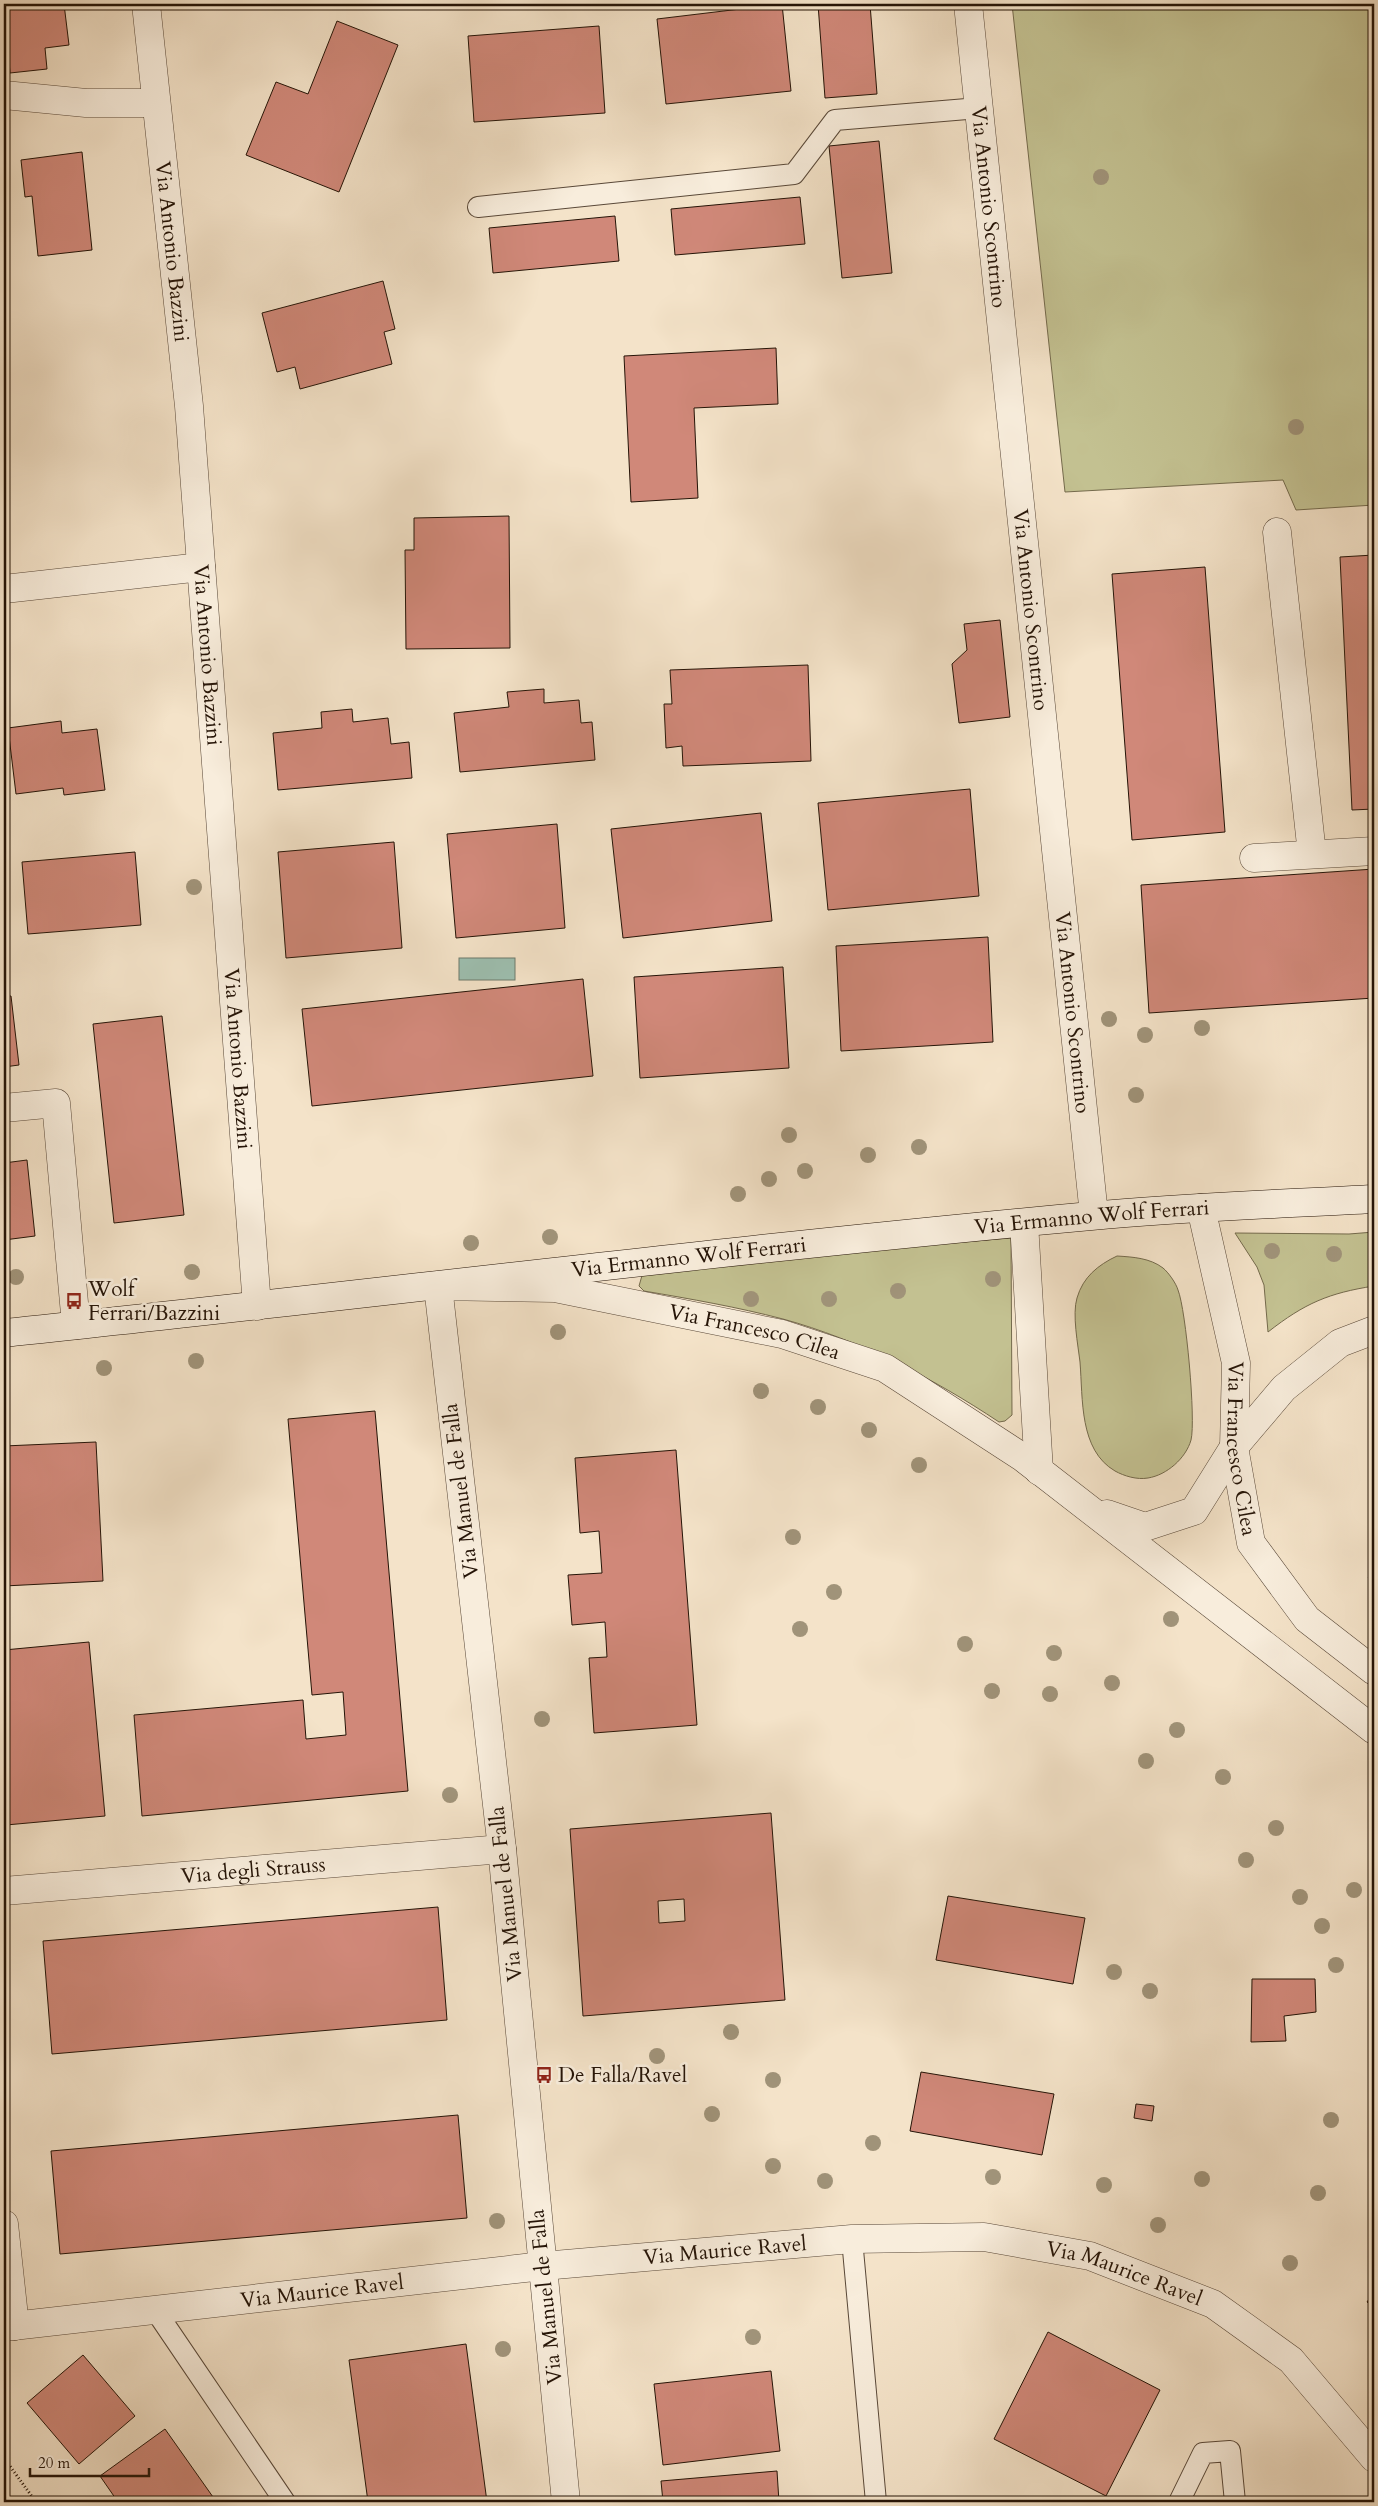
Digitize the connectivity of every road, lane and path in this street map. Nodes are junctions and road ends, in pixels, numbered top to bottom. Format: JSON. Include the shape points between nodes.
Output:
{"nodes":[{"id":1,"x":146,"y":4,"type":"edge"},
{"id":2,"x":968,"y":4,"type":"edge"},
{"id":3,"x":4,"y":95,"type":"edge"},
{"id":4,"x":156,"y":103,"type":"junction"},
{"id":5,"x":979,"y":108,"type":"junction"},
{"id":6,"x":478,"y":207,"type":"dead end"},
{"id":7,"x":1277,"y":532,"type":"dead end"},
{"id":8,"x":201,"y":567,"type":"junction"},
{"id":9,"x":4,"y":589,"type":"edge"},
{"id":10,"x":1374,"y":851,"type":"edge"},
{"id":11,"x":1312,"y":854,"type":"junction"},
{"id":12,"x":1254,"y":858,"type":"dead end"},
{"id":13,"x":4,"y":1108,"type":"edge"},
{"id":14,"x":1374,"y":1199,"type":"edge"},
{"id":15,"x":1201,"y":1208,"type":"junction"},
{"id":16,"x":1094,"y":1215,"type":"junction"},
{"id":17,"x":1024,"y":1223,"type":"junction"},
{"id":18,"x":438,"y":1286,"type":"junction"},
{"id":19,"x":257,"y":1306,"type":"junction"},
{"id":20,"x":76,"y":1325,"type":"junction"},
{"id":21,"x":1374,"y":1330,"type":"edge"},
{"id":22,"x":4,"y":1333,"type":"edge"},
{"id":23,"x":1234,"y":1447,"type":"junction"},
{"id":24,"x":1039,"y":1470,"type":"junction"},
{"id":25,"x":1088,"y":1508,"type":"junction"},
{"id":26,"x":1374,"y":1671,"type":"edge"},
{"id":27,"x":1374,"y":1730,"type":"edge"},
{"id":28,"x":502,"y":1849,"type":"junction"},
{"id":29,"x":4,"y":1891,"type":"edge"},
{"id":30,"x":4,"y":2224,"type":"edge"},
{"id":31,"x":852,"y":2239,"type":"junction"},
{"id":32,"x":543,"y":2266,"type":"junction"},
{"id":33,"x":155,"y":2310,"type":"junction"},
{"id":34,"x":9,"y":2326,"type":"edge"},
{"id":35,"x":4,"y":2458,"type":"edge"},
{"id":36,"x":1374,"y":2458,"type":"edge"},
{"id":37,"x":36,"y":2502,"type":"edge"},
{"id":38,"x":285,"y":2502,"type":"edge"},
{"id":39,"x":566,"y":2502,"type":"edge"},
{"id":40,"x":876,"y":2502,"type":"edge"},
{"id":41,"x":1179,"y":2502,"type":"edge"},
{"id":42,"x":1235,"y":2502,"type":"edge"}],
"edges":[{"from":1,"to":4,"type":"street","name":"Via Antonio Bazzini"},
{"from":2,"to":5,"type":"street","name":"Via Antonio Scontrino"},
{"from":3,"to":4,"type":"street","via":[[86,104]]},
{"from":4,"to":8,"type":"street","name":"Via Antonio Bazzini","via":[[189,406]]},
{"from":5,"to":6,"type":"lane","via":[[835,120],[794,174]]},
{"from":5,"to":16,"type":"street","name":"Via Antonio Scontrino"},
{"from":7,"to":11,"type":"street"},
{"from":8,"to":9,"type":"street"},
{"from":8,"to":19,"type":"street","name":"Via Antonio Bazzini"},
{"from":10,"to":11,"type":"street"},
{"from":11,"to":12,"type":"street"},
{"from":13,"to":20,"type":"street","via":[[56,1103]]},
{"from":14,"to":15,"type":"street","name":"Via Ermanno Wolf Ferrari"},
{"from":15,"to":16,"type":"street","name":"Via Ermanno Wolf Ferrari"},
{"from":15,"to":23,"type":"street","name":"Via Francesco Cilea","via":[[1236,1363]]},
{"from":16,"to":17,"type":"street","name":"Via Ermanno Wolf Ferrari"},
{"from":17,"to":18,"type":"street","name":"Via Ermanno Wolf Ferrari","via":[[627,1262]]},
{"from":17,"to":24,"type":"street"},
{"from":18,"to":19,"type":"street","name":"Via Ermanno Wolf Ferrari"},
{"from":18,"to":24,"type":"street","name":"Via Francesco Cilea","via":[[555,1288],[782,1334],[885,1368]]},
{"from":18,"to":28,"type":"street","name":"Via Manuel de Falla"},
{"from":19,"to":20,"type":"street","name":"Via Ermanno Wolf Ferrari"},
{"from":20,"to":22,"type":"street","name":"Via Ermanno Wolf Ferrari"},
{"from":21,"to":23,"type":"street","via":[[1340,1343],[1284,1388]]},
{"from":23,"to":25,"type":"street","via":[[1194,1511],[1145,1526]]},
{"from":23,"to":26,"type":"street","name":"Via Francesco Cilea","via":[[1251,1543],[1307,1619]]},
{"from":24,"to":25,"type":"street","name":"Via Francesco Cilea"},
{"from":25,"to":27,"type":"street","name":"Via Francesco Cilea"},
{"from":28,"to":29,"type":"street","name":"Via degli Strauss"},
{"from":28,"to":32,"type":"street","name":"Via Manuel de Falla"},
{"from":30,"to":34,"type":"street"},
{"from":31,"to":32,"type":"street","name":"Via Maurice Ravel"},
{"from":31,"to":36,"type":"street","name":"Via Maurice Ravel","via":[[984,2237],[1090,2256],[1213,2304],[1291,2360]]},
{"from":31,"to":40,"type":"lane"},
{"from":32,"to":33,"type":"street","name":"Via Maurice Ravel"},
{"from":32,"to":39,"type":"street","name":"Via Manuel de Falla"},
{"from":33,"to":34,"type":"street","name":"Via Maurice Ravel"},
{"from":33,"to":38,"type":"lane"},
{"from":35,"to":37,"type":"path"},
{"from":41,"to":42,"type":"lane","via":[[1203,2453],[1230,2451]]}]}
